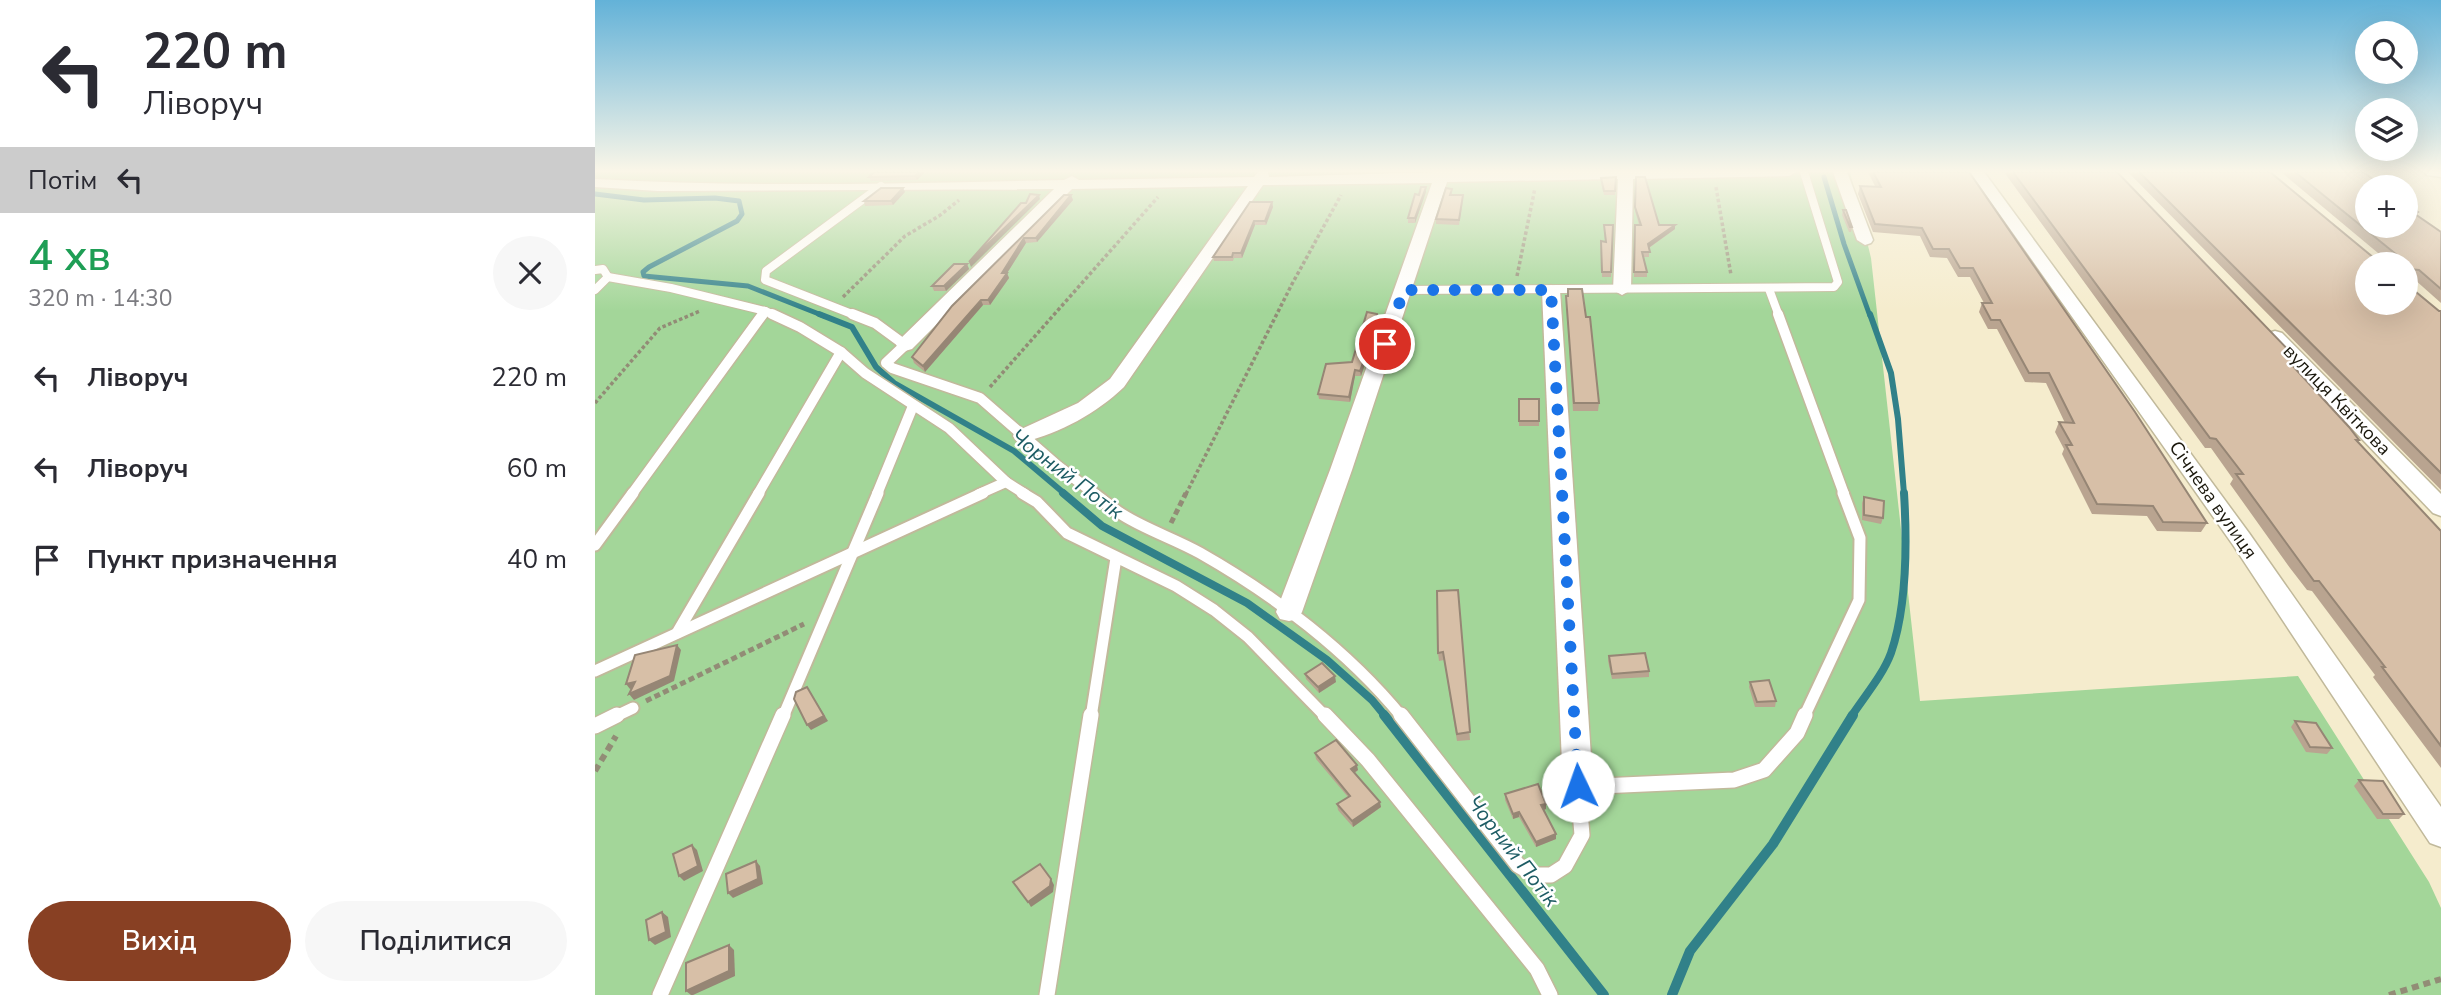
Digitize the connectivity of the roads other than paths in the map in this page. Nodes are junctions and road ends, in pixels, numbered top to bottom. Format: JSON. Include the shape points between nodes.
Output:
{"nodes":[{"id":1,"x":838,"y":218,"type":"edge"},
{"id":2,"x":1032,"y":218,"type":"edge"},
{"id":3,"x":1233,"y":218,"type":"edge"},
{"id":4,"x":1428,"y":218,"type":"edge"},
{"id":5,"x":1624,"y":218,"type":"edge"},
{"id":6,"x":1818,"y":218,"type":"edge"},
{"id":7,"x":1857,"y":218,"type":"edge"},
{"id":8,"x":2010,"y":218,"type":"edge"},
{"id":9,"x":1865,"y":240,"type":"dead end"},
{"id":10,"x":595,"y":270,"type":"edge"},
{"id":11,"x":608,"y":277,"type":"junction"},
{"id":12,"x":1769,"y":289,"type":"junction"},
{"id":13,"x":595,"y":290,"type":"edge"},
{"id":14,"x":1404,"y":290,"type":"junction"},
{"id":15,"x":1551,"y":290,"type":"junction"},
{"id":16,"x":1622,"y":290,"type":"junction"},
{"id":17,"x":765,"y":311,"type":"junction"},
{"id":18,"x":2260,"y":321,"type":"edge"},
{"id":19,"x":905,"y":345,"type":"junction"},
{"id":20,"x":841,"y":352,"type":"junction"},
{"id":21,"x":913,"y":407,"type":"junction"},
{"id":22,"x":1024,"y":436,"type":"junction"},
{"id":23,"x":1006,"y":482,"type":"junction"},
{"id":24,"x":2441,"y":508,"type":"edge"},
{"id":25,"x":595,"y":545,"type":"edge"},
{"id":26,"x":854,"y":552,"type":"junction"},
{"id":27,"x":1116,"y":558,"type":"junction"},
{"id":28,"x":1289,"y":612,"type":"junction"},
{"id":29,"x":677,"y":633,"type":"junction"},
{"id":30,"x":595,"y":671,"type":"edge"},
{"id":31,"x":633,"y":708,"type":"road end"},
{"id":32,"x":595,"y":726,"type":"edge"},
{"id":33,"x":1578,"y":786,"type":"junction"},
{"id":34,"x":2441,"y":833,"type":"edge"},
{"id":35,"x":660,"y":995,"type":"edge"},
{"id":36,"x":1047,"y":995,"type":"edge"},
{"id":37,"x":1549,"y":995,"type":"edge"}],
"edges":[{"from":1,"to":19,"type":"lane","via":[[764,275],[768,282],[875,323]]},
{"from":2,"to":19,"type":"street"},
{"from":3,"to":22,"type":"street","via":[[1117,383],[1081,412]]},
{"from":4,"to":14,"type":"street"},
{"from":5,"to":16,"type":"street"},
{"from":6,"to":12,"type":"lane","via":[[1837,285]]},
{"from":7,"to":9,"type":"street"},
{"from":8,"to":34,"type":"street","name":"Січнева вулиця","via":[[2241,539]]},
{"from":10,"to":11,"type":"lane","via":[[603,269]]},
{"from":11,"to":13,"type":"lane"},
{"from":11,"to":17,"type":"lane"},
{"from":12,"to":16,"type":"lane"},
{"from":12,"to":33,"type":"lane","via":[[1860,538],[1859,600],[1797,733],[1764,770],[1734,779]]},
{"from":14,"to":15,"type":"lane"},
{"from":14,"to":28,"type":"street"},
{"from":15,"to":16,"type":"lane"},
{"from":15,"to":33,"type":"street"},
{"from":17,"to":20,"type":"lane"},
{"from":17,"to":25,"type":"lane"},
{"from":18,"to":24,"type":"street","name":"вулиця Квіткова"},
{"from":19,"to":22,"type":"lane","via":[[887,363],[893,368],[981,398]]},
{"from":20,"to":21,"type":"lane"},
{"from":20,"to":29,"type":"lane"},
{"from":21,"to":23,"type":"lane","via":[[949,428]]},
{"from":21,"to":26,"type":"lane"},
{"from":22,"to":28,"type":"lane","via":[[1123,515],[1200,553]]},
{"from":23,"to":26,"type":"lane"},
{"from":23,"to":27,"type":"lane","via":[[1037,502],[1067,533]]},
{"from":26,"to":29,"type":"lane"},
{"from":26,"to":35,"type":"lane"},
{"from":27,"to":36,"type":"lane"},
{"from":27,"to":37,"type":"lane","via":[[1176,586],[1248,637],[1368,760],[1537,969]]},
{"from":28,"to":33,"type":"lane","via":[[1379,689],[1482,822],[1518,864],[1535,875],[1551,875],[1565,866],[1582,835]]},
{"from":29,"to":30,"type":"lane"},
{"from":31,"to":32,"type":"lane"}]}
